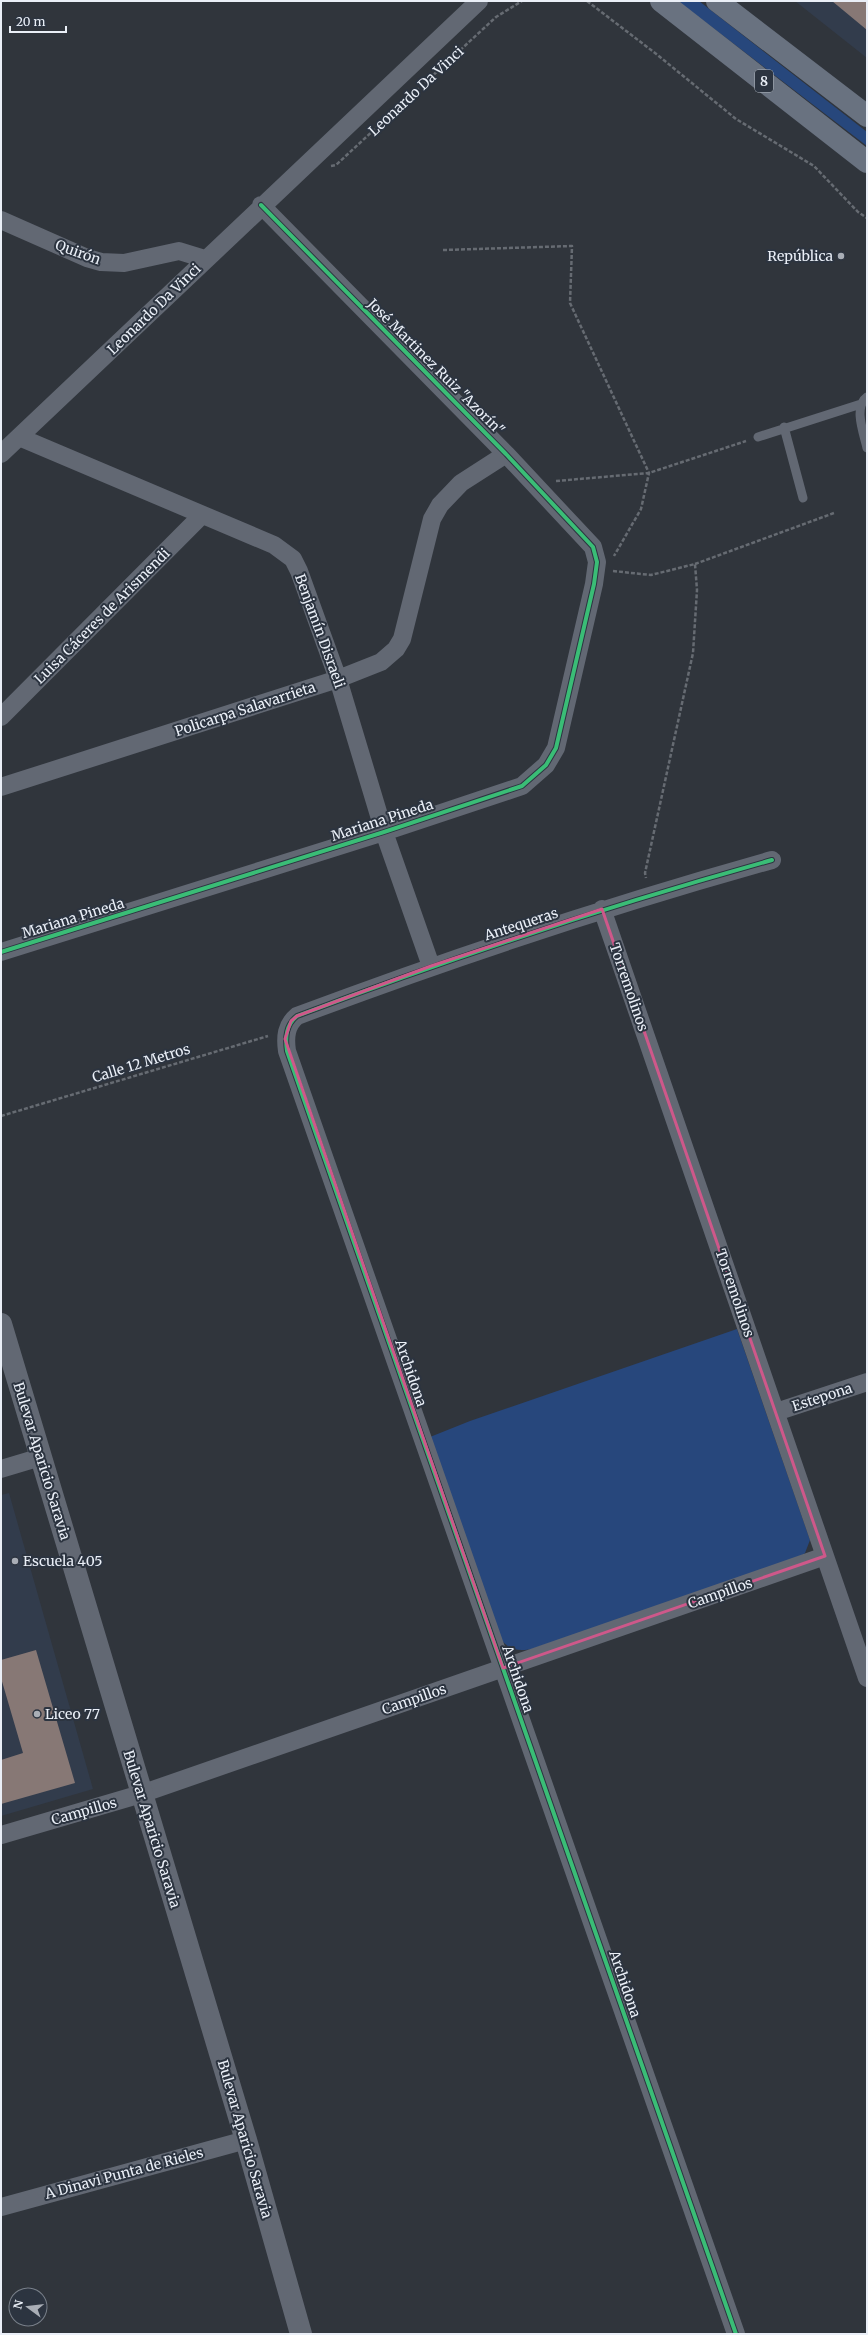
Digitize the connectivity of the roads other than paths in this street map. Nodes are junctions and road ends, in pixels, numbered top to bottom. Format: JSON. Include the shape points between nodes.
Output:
{"nodes":[{"id":1,"x":479,"y":1,"type":"edge"},
{"id":2,"x":661,"y":1,"type":"edge"},
{"id":3,"x":717,"y":1,"type":"edge"},
{"id":4,"x":867,"y":116,"type":"edge"},
{"id":5,"x":867,"y":162,"type":"edge"},
{"id":6,"x":262,"y":205,"type":"junction"},
{"id":7,"x":1,"y":220,"type":"edge"},
{"id":8,"x":205,"y":260,"type":"junction"},
{"id":9,"x":864,"y":400,"type":"edge"},
{"id":10,"x":784,"y":427,"type":"junction"},
{"id":11,"x":19,"y":437,"type":"junction"},
{"id":12,"x":758,"y":437,"type":"road end"},
{"id":13,"x":867,"y":448,"type":"edge"},
{"id":14,"x":1,"y":454,"type":"edge"},
{"id":15,"x":506,"y":454,"type":"junction"},
{"id":16,"x":804,"y":498,"type":"dead end"},
{"id":17,"x":202,"y":515,"type":"junction"},
{"id":18,"x":593,"y":547,"type":"joint"},
{"id":19,"x":338,"y":679,"type":"junction"},
{"id":20,"x":1,"y":717,"type":"edge"},
{"id":21,"x":1,"y":787,"type":"edge"},
{"id":22,"x":384,"y":832,"type":"junction"},
{"id":23,"x":772,"y":860,"type":"dead end"},
{"id":24,"x":602,"y":909,"type":"junction"},
{"id":25,"x":1,"y":952,"type":"edge"},
{"id":26,"x":431,"y":966,"type":"junction"},
{"id":27,"x":287,"y":1030,"type":"joint"},
{"id":28,"x":1,"y":1324,"type":"edge"},
{"id":29,"x":867,"y":1382,"type":"edge"},
{"id":30,"x":776,"y":1412,"type":"junction"},
{"id":31,"x":41,"y":1457,"type":"junction"},
{"id":32,"x":1,"y":1469,"type":"edge"},
{"id":33,"x":824,"y":1556,"type":"junction"},
{"id":34,"x":503,"y":1668,"type":"junction"},
{"id":35,"x":867,"y":1678,"type":"edge"},
{"id":36,"x":141,"y":1794,"type":"junction"},
{"id":37,"x":1,"y":1835,"type":"edge"},
{"id":38,"x":246,"y":2140,"type":"junction"},
{"id":39,"x":1,"y":2207,"type":"edge"},
{"id":40,"x":301,"y":2334,"type":"edge"},
{"id":41,"x":736,"y":2334,"type":"edge"}],
"edges":[{"from":1,"to":6,"type":"street","name":"Leonardo Da Vinci"},
{"from":2,"to":5,"type":"highway","number":"8"},
{"from":3,"to":4,"type":"highway","number":"8"},
{"from":6,"to":8,"type":"street","name":"Leonardo Da Vinci"},
{"from":6,"to":15,"type":"street","name":"José Martinez Ruiz \"Azorín\""},
{"from":7,"to":8,"type":"street","name":"Quirón","via":[[101,262],[124,263],[179,251]]},
{"from":8,"to":11,"type":"street","name":"Leonardo Da Vinci"},
{"from":9,"to":10,"type":"lane"},
{"from":9,"to":13,"type":"lane","via":[[860,416]]},
{"from":10,"to":12,"type":"lane"},
{"from":10,"to":16,"type":"lane"},
{"from":11,"to":14,"type":"street","name":"Leonardo Da Vinci"},
{"from":11,"to":17,"type":"street","name":"Benjamín Disraeli"},
{"from":15,"to":18,"type":"street","name":"José Martinez Ruiz \"Azorín\""},
{"from":15,"to":19,"type":"street","name":"Policarpa Salavarrieta","via":[[461,483],[440,505],[432,519],[402,639],[396,649],[381,662]]},
{"from":17,"to":19,"type":"street","name":"Benjamín Disraeli","via":[[274,545],[293,559]]},
{"from":17,"to":20,"type":"street","name":"Luisa Cáceres de Arismendi"},
{"from":18,"to":22,"type":"street","name":"Mariana Pineda","via":[[597,554],[597,569],[556,748],[546,765],[522,786]]},
{"from":19,"to":21,"type":"street","name":"Policarpa Salavarrieta"},
{"from":19,"to":22,"type":"street","name":"Benjamín Disraeli"},
{"from":22,"to":25,"type":"street","name":"Mariana Pineda"},
{"from":22,"to":26,"type":"street","name":"Benjamín Disraeli"},
{"from":23,"to":24,"type":"street","name":"Antequeras"},
{"from":24,"to":26,"type":"street","name":"Antequeras"},
{"from":24,"to":30,"type":"street","name":"Torremolinos"},
{"from":26,"to":27,"type":"street","name":"Antequeras","via":[[297,1016]]},
{"from":27,"to":34,"type":"street","name":"Archidona","via":[[287,1051]]},
{"from":28,"to":31,"type":"street","name":"Bulevar Aparicio Saravia"},
{"from":29,"to":30,"type":"street","name":"Estepona"},
{"from":30,"to":33,"type":"street","name":"Torremolinos"},
{"from":31,"to":32,"type":"street"},
{"from":31,"to":36,"type":"street","name":"Bulevar Aparicio Saravia"},
{"from":33,"to":34,"type":"street","name":"Campillos"},
{"from":33,"to":35,"type":"street","name":"Torremolinos"},
{"from":34,"to":36,"type":"street","name":"Campillos"},
{"from":34,"to":41,"type":"street","name":"Archidona"},
{"from":36,"to":37,"type":"street","name":"Campillos"},
{"from":36,"to":38,"type":"street","name":"Bulevar Aparicio Saravia"},
{"from":38,"to":39,"type":"street","name":"A Dinavi Punta de Rieles"},
{"from":38,"to":40,"type":"street","name":"Bulevar Aparicio Saravia"}]}
